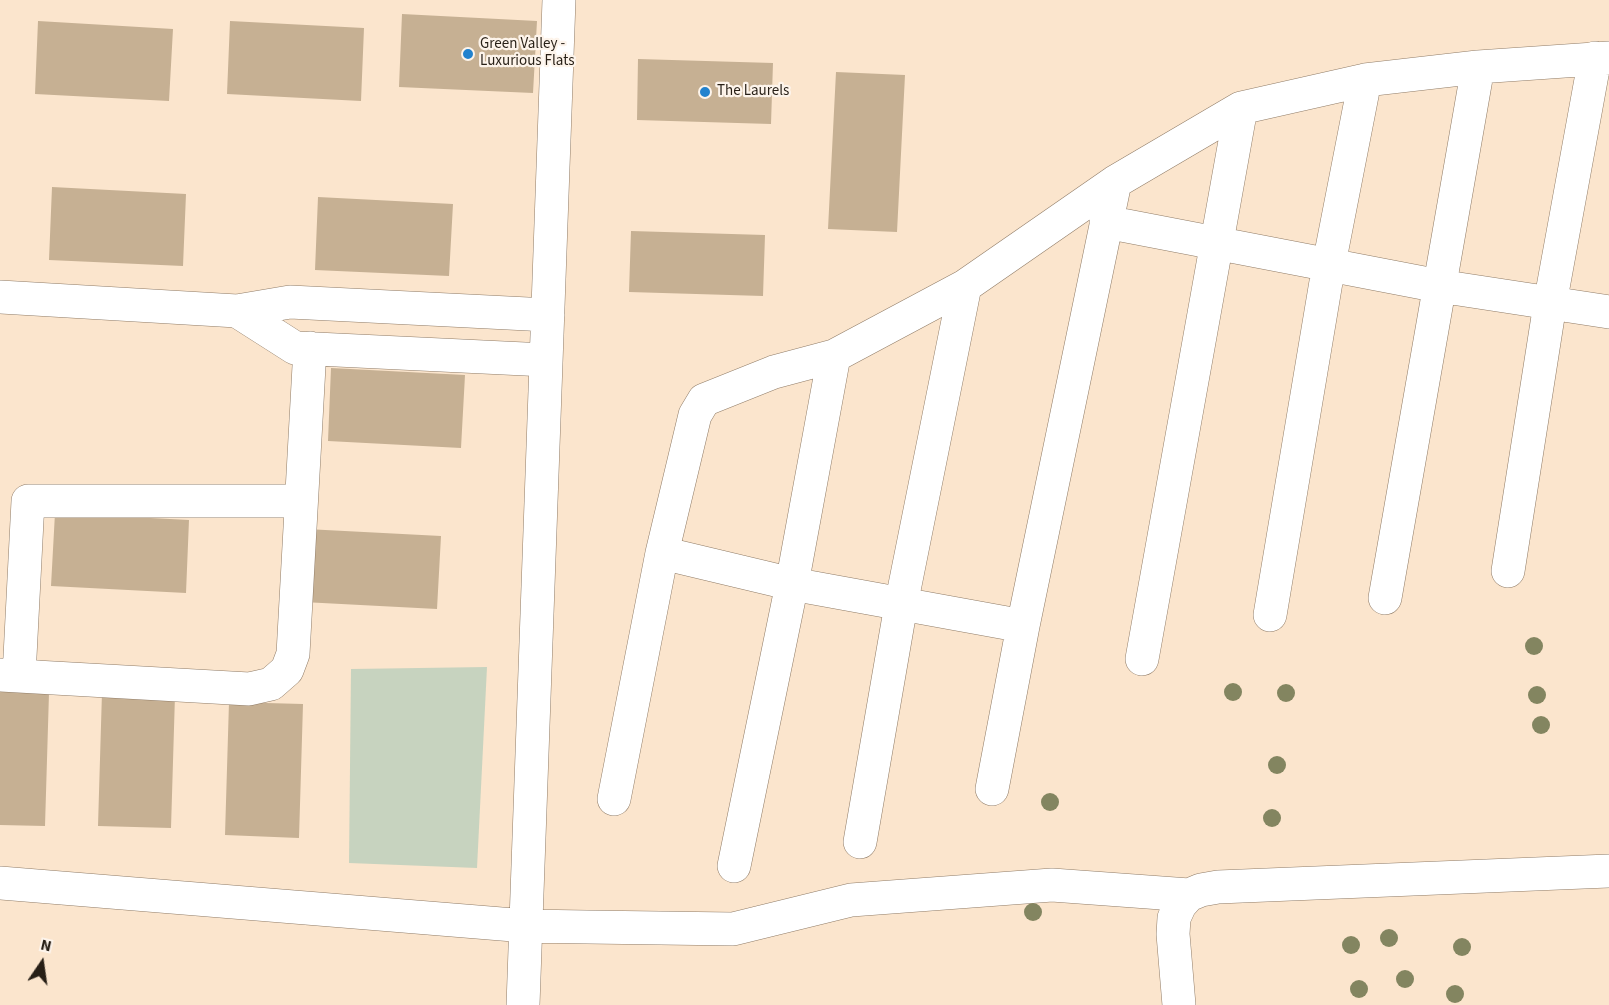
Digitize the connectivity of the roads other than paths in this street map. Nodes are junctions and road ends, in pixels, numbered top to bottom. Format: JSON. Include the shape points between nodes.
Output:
{"nodes":[{"id":1,"x":560,"y":0,"type":"edge"},
{"id":2,"x":1602,"y":58,"type":"edge"},
{"id":3,"x":1478,"y":67,"type":"junction"},
{"id":4,"x":1365,"y":80,"type":"junction"},
{"id":5,"x":1241,"y":108,"type":"junction"},
{"id":6,"x":1115,"y":182,"type":"junction"},
{"id":7,"x":1106,"y":222,"type":"junction"},
{"id":8,"x":1217,"y":243,"type":"junction"},
{"id":9,"x":1329,"y":264,"type":"junction"},
{"id":10,"x":965,"y":286,"type":"junction"},
{"id":11,"x":1439,"y":286,"type":"junction"},
{"id":12,"x":0,"y":297,"type":"edge"},
{"id":13,"x":1550,"y":304,"type":"junction"},
{"id":14,"x":237,"y":311,"type":"junction"},
{"id":15,"x":1609,"y":312,"type":"edge"},
{"id":16,"x":548,"y":315,"type":"junction"},
{"id":17,"x":310,"y":348,"type":"junction"},
{"id":18,"x":834,"y":356,"type":"junction"},
{"id":19,"x":546,"y":360,"type":"junction"},
{"id":20,"x":301,"y":501,"type":"junction"},
{"id":21,"x":662,"y":553,"type":"junction"},
{"id":22,"x":1508,"y":572,"type":"dead end"},
{"id":23,"x":792,"y":585,"type":"junction"},
{"id":24,"x":1385,"y":598,"type":"dead end"},
{"id":25,"x":900,"y":605,"type":"junction"},
{"id":26,"x":1270,"y":615,"type":"dead end"},
{"id":27,"x":1023,"y":626,"type":"junction"},
{"id":28,"x":1142,"y":659,"type":"dead end"},
{"id":29,"x":9,"y":675,"type":"edge"},
{"id":30,"x":992,"y":789,"type":"dead end"},
{"id":31,"x":614,"y":799,"type":"dead end"},
{"id":32,"x":860,"y":842,"type":"dead end"},
{"id":33,"x":734,"y":866,"type":"dead end"},
{"id":34,"x":1609,"y":871,"type":"edge"},
{"id":35,"x":0,"y":883,"type":"edge"},
{"id":36,"x":1189,"y":895,"type":"junction"},
{"id":37,"x":526,"y":926,"type":"junction"},
{"id":38,"x":523,"y":1005,"type":"edge"},
{"id":39,"x":1179,"y":1005,"type":"edge"}],
"edges":[{"from":1,"to":16,"type":"street"},
{"from":2,"to":3,"type":"street"},
{"from":2,"to":13,"type":"street"},
{"from":3,"to":4,"type":"street"},
{"from":3,"to":11,"type":"street"},
{"from":4,"to":5,"type":"street"},
{"from":4,"to":9,"type":"street"},
{"from":5,"to":6,"type":"street"},
{"from":5,"to":8,"type":"street"},
{"from":6,"to":7,"type":"street"},
{"from":6,"to":10,"type":"street"},
{"from":7,"to":8,"type":"street"},
{"from":7,"to":27,"type":"street"},
{"from":8,"to":9,"type":"street"},
{"from":8,"to":28,"type":"street"},
{"from":9,"to":11,"type":"street"},
{"from":9,"to":26,"type":"street"},
{"from":10,"to":18,"type":"street"},
{"from":10,"to":25,"type":"street"},
{"from":11,"to":13,"type":"street"},
{"from":11,"to":24,"type":"street"},
{"from":12,"to":14,"type":"street"},
{"from":13,"to":15,"type":"street"},
{"from":13,"to":22,"type":"street"},
{"from":14,"to":16,"type":"street","via":[[290,302]]},
{"from":14,"to":17,"type":"street","via":[[295,348]]},
{"from":16,"to":19,"type":"street"},
{"from":17,"to":19,"type":"street"},
{"from":17,"to":20,"type":"street"},
{"from":18,"to":21,"type":"street","via":[[774,372],[704,400],[695,415]]},
{"from":18,"to":23,"type":"street"},
{"from":19,"to":37,"type":"street"},
{"from":20,"to":29,"type":"street","via":[[28,501]]},
{"from":20,"to":29,"type":"street","via":[[293,654],[287,670],[271,684],[249,689]]},
{"from":21,"to":23,"type":"street"},
{"from":21,"to":31,"type":"street"},
{"from":23,"to":25,"type":"street"},
{"from":23,"to":33,"type":"street"},
{"from":25,"to":27,"type":"street"},
{"from":25,"to":32,"type":"street"},
{"from":27,"to":30,"type":"street"},
{"from":34,"to":36,"type":"street","via":[[1218,886]]},
{"from":35,"to":37,"type":"street"},
{"from":36,"to":37,"type":"street","via":[[1053,885],[851,900],[733,929]]},
{"from":36,"to":39,"type":"street","via":[[1180,905],[1173,926]]},
{"from":37,"to":38,"type":"street"}]}
